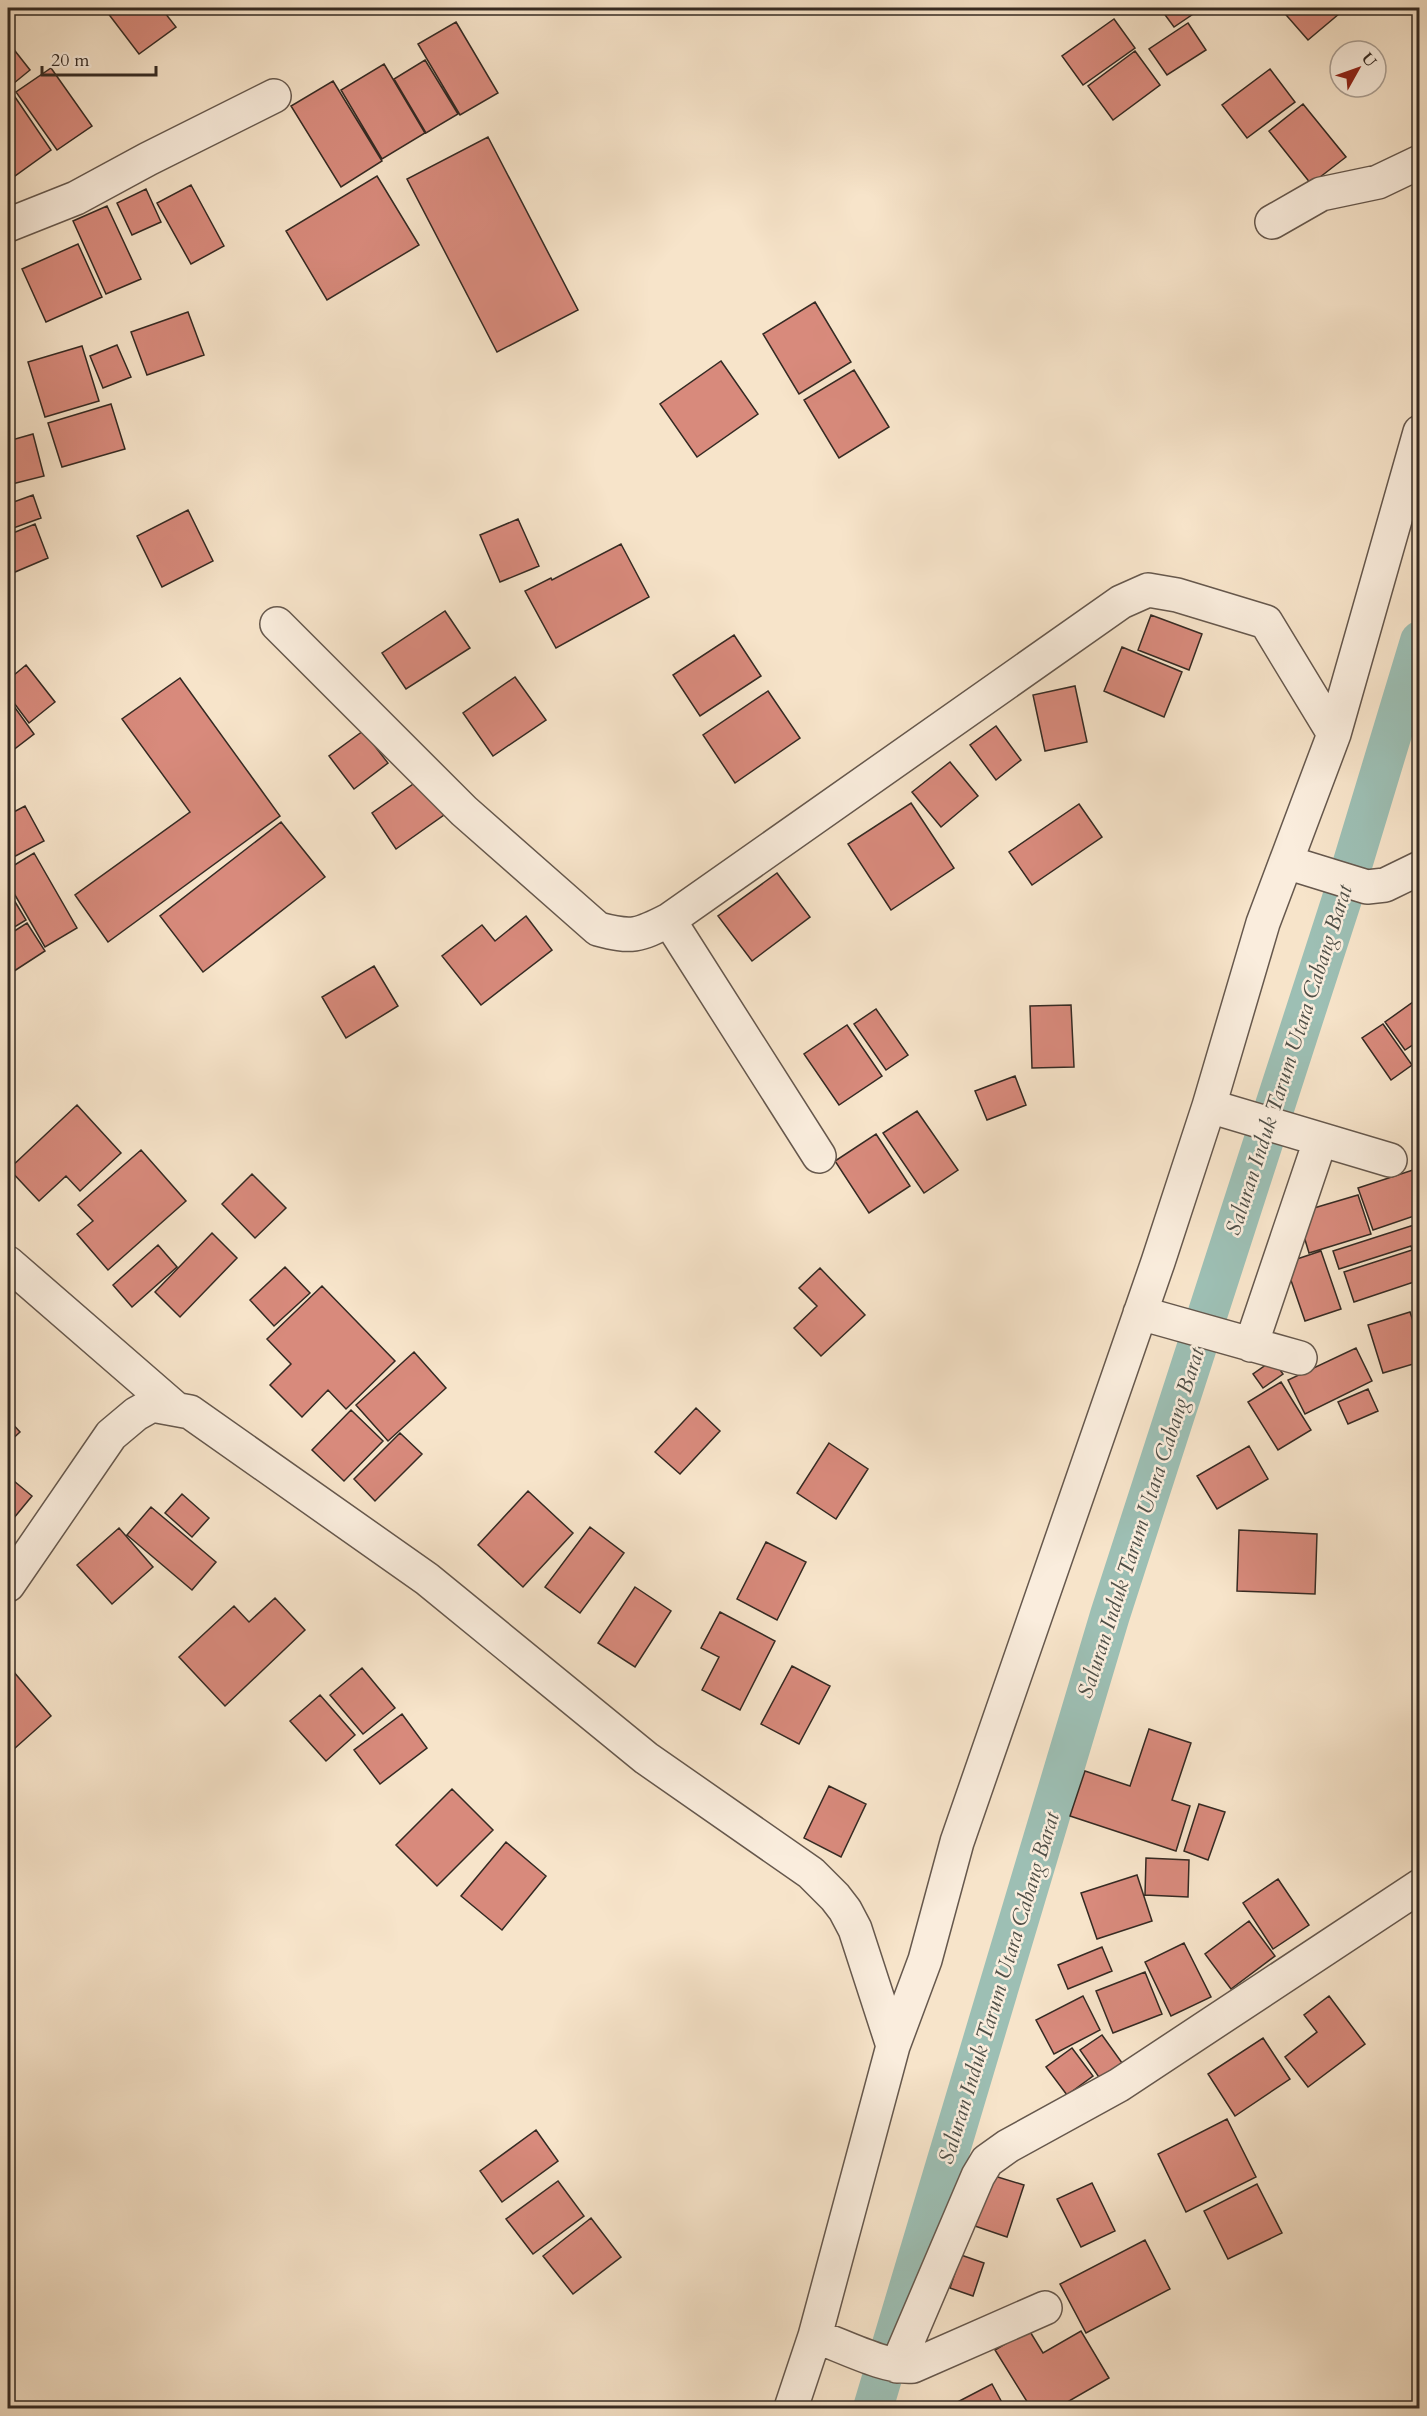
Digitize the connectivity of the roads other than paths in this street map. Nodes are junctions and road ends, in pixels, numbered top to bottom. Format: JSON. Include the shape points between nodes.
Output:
{"nodes":[{"id":1,"x":274,"y":96,"type":"dead end"},
{"id":2,"x":1419,"y":162,"type":"edge"},
{"id":3,"x":1272,"y":222,"type":"dead end"},
{"id":4,"x":8,"y":225,"type":"edge"},
{"id":5,"x":1419,"y":432,"type":"edge"},
{"id":6,"x":1412,"y":509,"type":"edge"},
{"id":7,"x":277,"y":624,"type":"dead end"},
{"id":8,"x":1334,"y":734,"type":"junction"},
{"id":9,"x":1298,"y":866,"type":"junction"},
{"id":10,"x":1419,"y":868,"type":"edge"},
{"id":11,"x":669,"y":920,"type":"junction"},
{"id":12,"x":1209,"y":1106,"type":"junction"},
{"id":13,"x":1315,"y":1139,"type":"junction"},
{"id":14,"x":819,"y":1156,"type":"dead end"},
{"id":15,"x":1390,"y":1160,"type":"dead end"},
{"id":16,"x":8,"y":1263,"type":"edge"},
{"id":17,"x":1140,"y":1313,"type":"junction"},
{"id":18,"x":1248,"y":1343,"type":"junction"},
{"id":19,"x":1300,"y":1358,"type":"dead end"},
{"id":20,"x":175,"y":1408,"type":"junction"},
{"id":21,"x":8,"y":1585,"type":"edge"},
{"id":22,"x":1419,"y":1886,"type":"edge"},
{"id":23,"x":893,"y":2046,"type":"junction"},
{"id":24,"x":1045,"y":2308,"type":"dead end"},
{"id":25,"x":827,"y":2341,"type":"junction"},
{"id":26,"x":892,"y":2365,"type":"junction"},
{"id":27,"x":791,"y":2409,"type":"edge"}],
"edges":[{"from":1,"to":4,"type":"street","via":[[76,198]]},
{"from":2,"to":3,"type":"street","via":[[1378,182],[1321,194]]},
{"from":5,"to":6,"type":"street"},
{"from":6,"to":8,"type":"street"},
{"from":7,"to":11,"type":"street","via":[[464,811],[598,929],[623,936],[645,932]]},
{"from":8,"to":9,"type":"street"},
{"from":8,"to":11,"type":"street","via":[[1266,622],[1178,595],[1148,590],[1111,609]]},
{"from":9,"to":10,"type":"street","via":[[1367,887],[1385,885]]},
{"from":9,"to":12,"type":"street","via":[[1263,923]]},
{"from":11,"to":14,"type":"street"},
{"from":12,"to":13,"type":"street"},
{"from":12,"to":17,"type":"street"},
{"from":13,"to":15,"type":"street"},
{"from":13,"to":18,"type":"street"},
{"from":16,"to":20,"type":"street"},
{"from":17,"to":18,"type":"street"},
{"from":17,"to":23,"type":"street","via":[[957,1842],[925,1960]]},
{"from":18,"to":19,"type":"street"},
{"from":20,"to":21,"type":"street","via":[[152,1406],[111,1435]]},
{"from":20,"to":23,"type":"street","via":[[190,1412],[427,1579],[646,1758],[811,1873],[835,1897],[855,1929]]},
{"from":22,"to":26,"type":"street","via":[[1119,2085],[987,2161]]},
{"from":23,"to":25,"type":"street"},
{"from":24,"to":26,"type":"street","via":[[913,2366]]},
{"from":25,"to":26,"type":"street"},
{"from":25,"to":27,"type":"street"}]}
